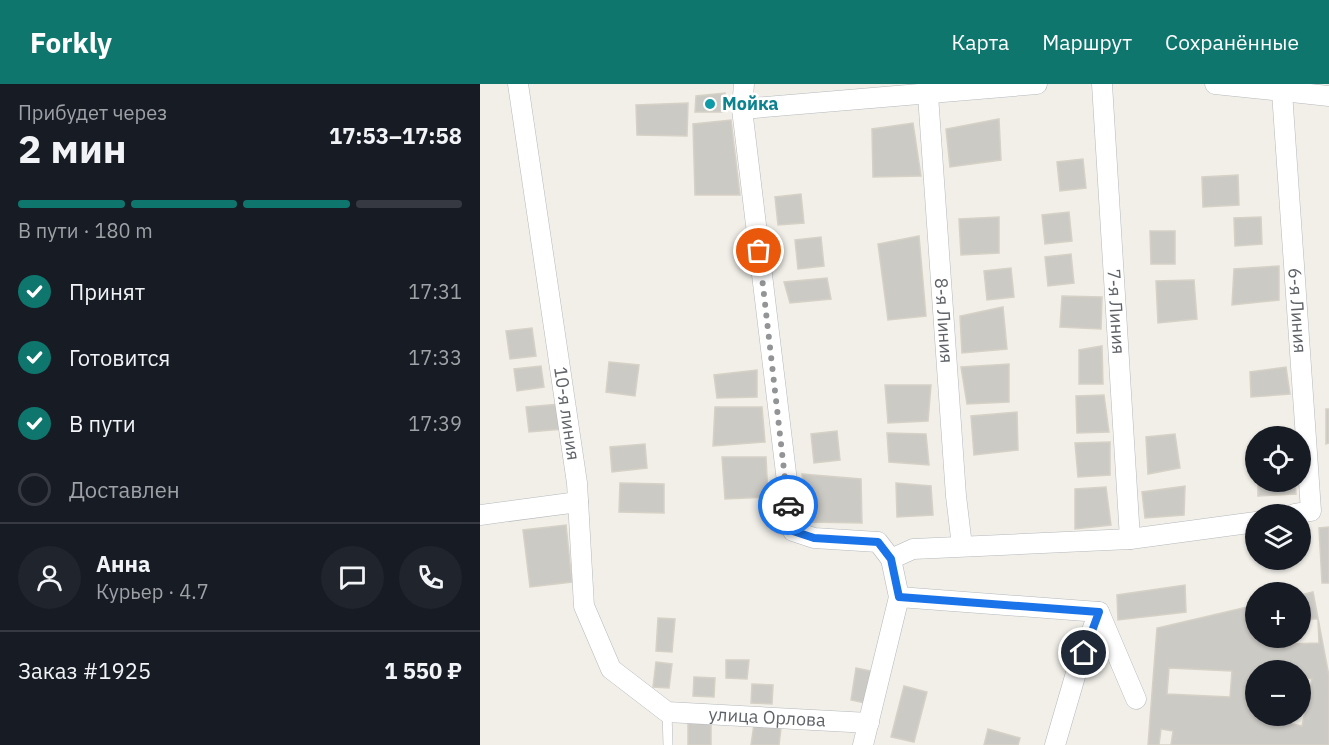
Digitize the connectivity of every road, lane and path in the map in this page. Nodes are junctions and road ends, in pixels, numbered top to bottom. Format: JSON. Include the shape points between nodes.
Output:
{"nodes":[{"id":1,"x":518,"y":84,"type":"edge"},
{"id":2,"x":744,"y":84,"type":"edge"},
{"id":3,"x":1037,"y":84,"type":"edge"},
{"id":4,"x":1102,"y":84,"type":"edge"},
{"id":5,"x":1215,"y":84,"type":"edge"},
{"id":6,"x":1282,"y":92,"type":"junction"},
{"id":7,"x":928,"y":95,"type":"junction"},
{"id":8,"x":1329,"y":96,"type":"edge"},
{"id":9,"x":742,"y":109,"type":"junction"},
{"id":10,"x":578,"y":502,"type":"junction"},
{"id":11,"x":1311,"y":504,"type":"edge"},
{"id":12,"x":480,"y":515,"type":"edge"},
{"id":13,"x":1245,"y":523,"type":"edge"},
{"id":14,"x":1130,"y":539,"type":"junction"},
{"id":15,"x":962,"y":546,"type":"junction"},
{"id":16,"x":891,"y":559,"type":"junction"},
{"id":17,"x":899,"y":597,"type":"junction"},
{"id":18,"x":1099,"y":612,"type":"junction"},
{"id":19,"x":1136,"y":699,"type":"dead end"},
{"id":20,"x":667,"y":712,"type":"junction"},
{"id":21,"x":869,"y":723,"type":"junction"},
{"id":22,"x":668,"y":745,"type":"edge"},
{"id":23,"x":863,"y":745,"type":"edge"},
{"id":24,"x":1055,"y":745,"type":"edge"}],
"edges":[{"from":1,"to":10,"type":"street","name":"10-я линия"},
{"from":2,"to":9,"type":"street"},
{"from":3,"to":7,"type":"street"},
{"from":4,"to":14,"type":"street","name":"7-я Линия"},
{"from":5,"to":6,"type":"street"},
{"from":6,"to":8,"type":"street"},
{"from":6,"to":11,"type":"street","name":"6-я Линия"},
{"from":7,"to":9,"type":"street"},
{"from":7,"to":15,"type":"street","name":"8-я Линия"},
{"from":9,"to":16,"type":"street","via":[[793,531],[814,538],[878,542]]},
{"from":10,"to":12,"type":"street"},
{"from":10,"to":20,"type":"street","name":"10-я линия","via":[[584,606],[612,669]]},
{"from":13,"to":14,"type":"street"},
{"from":14,"to":15,"type":"street"},
{"from":15,"to":16,"type":"street","via":[[913,549]]},
{"from":16,"to":17,"type":"street"},
{"from":17,"to":18,"type":"street"},
{"from":17,"to":21,"type":"street"},
{"from":18,"to":19,"type":"street"},
{"from":18,"to":24,"type":"street"},
{"from":20,"to":21,"type":"street","name":"улица Орлова"},
{"from":20,"to":22,"type":"lane"},
{"from":21,"to":23,"type":"street"}]}
